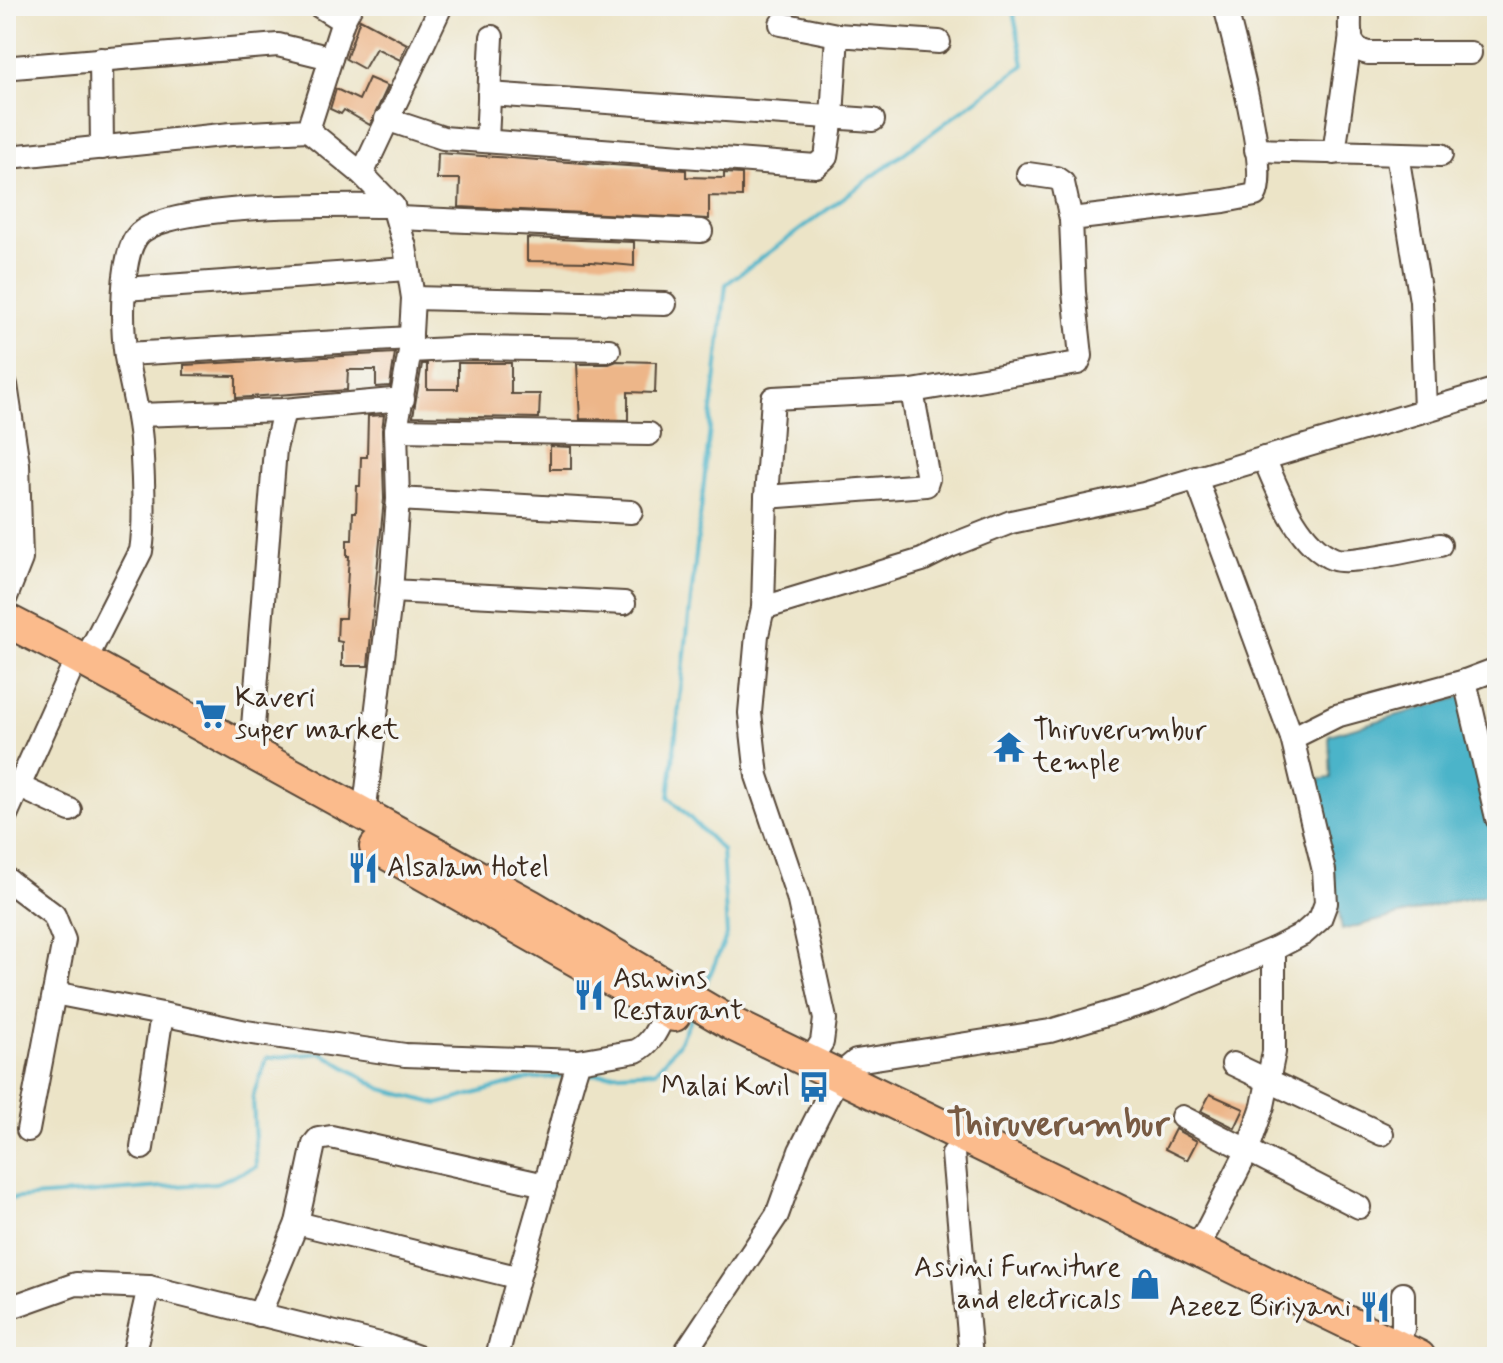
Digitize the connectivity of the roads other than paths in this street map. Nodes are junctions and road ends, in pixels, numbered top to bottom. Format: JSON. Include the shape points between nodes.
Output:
{"nodes":[{"id":1,"x":319,"y":6,"type":"edge"},
{"id":2,"x":441,"y":6,"type":"edge"},
{"id":3,"x":1225,"y":6,"type":"edge"},
{"id":4,"x":1350,"y":6,"type":"edge"},
{"id":5,"x":347,"y":14,"type":"edge"},
{"id":6,"x":781,"y":24,"type":"dead end"},
{"id":7,"x":837,"y":35,"type":"junction"},
{"id":8,"x":1351,"y":35,"type":"junction"},
{"id":9,"x":492,"y":37,"type":"dead end"},
{"id":10,"x":939,"y":42,"type":"dead end"},
{"id":11,"x":1470,"y":53,"type":"dead end"},
{"id":12,"x":331,"y":58,"type":"junction"},
{"id":13,"x":101,"y":59,"type":"junction"},
{"id":14,"x":14,"y":67,"type":"dead end"},
{"id":15,"x":489,"y":94,"type":"junction"},
{"id":16,"x":832,"y":117,"type":"junction"},
{"id":17,"x":386,"y":119,"type":"junction"},
{"id":18,"x":873,"y":120,"type":"dead end"},
{"id":19,"x":308,"y":130,"type":"junction"},
{"id":20,"x":487,"y":140,"type":"junction"},
{"id":21,"x":102,"y":148,"type":"junction"},
{"id":22,"x":1256,"y":150,"type":"junction"},
{"id":23,"x":1334,"y":153,"type":"junction"},
{"id":24,"x":1397,"y":154,"type":"junction"},
{"id":25,"x":1441,"y":155,"type":"dead end"},
{"id":26,"x":19,"y":156,"type":"dead end"},
{"id":27,"x":362,"y":174,"type":"junction"},
{"id":28,"x":1028,"y":174,"type":"dead end"},
{"id":29,"x":395,"y":212,"type":"junction"},
{"id":30,"x":1071,"y":219,"type":"junction"},
{"id":31,"x":701,"y":231,"type":"dead end"},
{"id":32,"x":407,"y":269,"type":"junction"},
{"id":33,"x":125,"y":289,"type":"junction"},
{"id":34,"x":413,"y":298,"type":"junction"},
{"id":35,"x":665,"y":304,"type":"dead end"},
{"id":36,"x":410,"y":344,"type":"junction"},
{"id":37,"x":609,"y":350,"type":"dead end"},
{"id":38,"x":126,"y":354,"type":"junction"},
{"id":39,"x":6,"y":385,"type":"edge"},
{"id":40,"x":1497,"y":389,"type":"edge"},
{"id":41,"x":912,"y":391,"type":"junction"},
{"id":42,"x":403,"y":399,"type":"junction"},
{"id":43,"x":284,"y":410,"type":"junction"},
{"id":44,"x":1425,"y":410,"type":"junction"},
{"id":45,"x":138,"y":415,"type":"junction"},
{"id":46,"x":396,"y":430,"type":"junction"},
{"id":47,"x":10,"y":431,"type":"edge"},
{"id":48,"x":649,"y":434,"type":"dead end"},
{"id":49,"x":1264,"y":458,"type":"junction"},
{"id":50,"x":1196,"y":478,"type":"junction"},
{"id":51,"x":766,"y":497,"type":"junction"},
{"id":52,"x":398,"y":499,"type":"junction"},
{"id":53,"x":631,"y":512,"type":"dead end"},
{"id":54,"x":1440,"y":545,"type":"dead end"},
{"id":55,"x":391,"y":591,"type":"junction"},
{"id":56,"x":6,"y":597,"type":"edge"},
{"id":57,"x":624,"y":603,"type":"dead end"},
{"id":58,"x":763,"y":608,"type":"junction"},
{"id":59,"x":6,"y":620,"type":"edge"},
{"id":60,"x":6,"y":644,"type":"edge"},
{"id":61,"x":77,"y":668,"type":"junction"},
{"id":62,"x":1497,"y":669,"type":"edge"},
{"id":63,"x":1465,"y":681,"type":"junction"},
{"id":64,"x":1292,"y":738,"type":"junction"},
{"id":65,"x":251,"y":752,"type":"junction"},
{"id":66,"x":12,"y":784,"type":"edge"},
{"id":67,"x":70,"y":810,"type":"dead end"},
{"id":68,"x":6,"y":815,"type":"edge"},
{"id":69,"x":364,"y":815,"type":"junction"},
{"id":70,"x":1497,"y":818,"type":"edge"},
{"id":71,"x":6,"y":879,"type":"edge"},
{"id":72,"x":1274,"y":949,"type":"junction"},
{"id":73,"x":54,"y":993,"type":"junction"},
{"id":74,"x":669,"y":1000,"type":"junction"},
{"id":75,"x":162,"y":1014,"type":"junction"},
{"id":76,"x":727,"y":1033,"type":"junction"},
{"id":77,"x":809,"y":1062,"type":"junction"},
{"id":78,"x":1233,"y":1064,"type":"dead end"},
{"id":79,"x":574,"y":1073,"type":"junction"},
{"id":80,"x":1269,"y":1080,"type":"junction"},
{"id":81,"x":833,"y":1086,"type":"junction"},
{"id":82,"x":1182,"y":1117,"type":"dead end"},
{"id":83,"x":28,"y":1130,"type":"dead end"},
{"id":84,"x":1382,"y":1134,"type":"dead end"},
{"id":85,"x":142,"y":1148,"type":"dead end"},
{"id":86,"x":1247,"y":1152,"type":"junction"},
{"id":87,"x":953,"y":1154,"type":"junction"},
{"id":88,"x":545,"y":1185,"type":"junction"},
{"id":89,"x":1359,"y":1207,"type":"dead end"},
{"id":90,"x":297,"y":1223,"type":"junction"},
{"id":91,"x":1195,"y":1249,"type":"junction"},
{"id":92,"x":516,"y":1277,"type":"junction"},
{"id":93,"x":149,"y":1287,"type":"junction"},
{"id":94,"x":1403,"y":1294,"type":"dead end"},
{"id":95,"x":17,"y":1305,"type":"dead end"},
{"id":96,"x":259,"y":1315,"type":"junction"},
{"id":97,"x":383,"y":1351,"type":"edge"},
{"id":98,"x":1393,"y":1353,"type":"edge"},
{"id":99,"x":133,"y":1357,"type":"edge"},
{"id":100,"x":418,"y":1357,"type":"edge"},
{"id":101,"x":497,"y":1357,"type":"edge"},
{"id":102,"x":682,"y":1357,"type":"edge"},
{"id":103,"x":971,"y":1357,"type":"edge"}],
"edges":[{"from":1,"to":5,"type":"street"},
{"from":2,"to":17,"type":"street"},
{"from":3,"to":22,"type":"street"},
{"from":4,"to":8,"type":"street"},
{"from":5,"to":12,"type":"street"},
{"from":6,"to":7,"type":"street"},
{"from":7,"to":10,"type":"street"},
{"from":7,"to":16,"type":"street"},
{"from":8,"to":11,"type":"street","via":[[1354,48],[1368,53]]},
{"from":8,"to":23,"type":"street"},
{"from":9,"to":15,"type":"street"},
{"from":12,"to":13,"type":"street","via":[[278,45]]},
{"from":12,"to":19,"type":"street"},
{"from":13,"to":14,"type":"street"},
{"from":13,"to":21,"type":"street"},
{"from":15,"to":16,"type":"street"},
{"from":15,"to":20,"type":"street"},
{"from":16,"to":18,"type":"street"},
{"from":16,"to":20,"type":"street","via":[[826,157],[808,167]]},
{"from":17,"to":20,"type":"street","via":[[443,138]]},
{"from":17,"to":27,"type":"street"},
{"from":19,"to":21,"type":"street"},
{"from":19,"to":27,"type":"street"},
{"from":21,"to":26,"type":"street"},
{"from":22,"to":23,"type":"street"},
{"from":22,"to":30,"type":"street","via":[[1259,184],[1252,197]]},
{"from":23,"to":24,"type":"street"},
{"from":24,"to":25,"type":"street"},
{"from":24,"to":44,"type":"street","via":[[1421,301]]},
{"from":27,"to":29,"type":"street"},
{"from":28,"to":30,"type":"street","via":[[1063,183]]},
{"from":29,"to":31,"type":"street"},
{"from":29,"to":32,"type":"street"},
{"from":29,"to":33,"type":"street","via":[[267,207],[179,217],[142,231],[130,246]]},
{"from":30,"to":41,"type":"street","via":[[1081,361]]},
{"from":32,"to":33,"type":"street"},
{"from":32,"to":34,"type":"street"},
{"from":33,"to":38,"type":"street"},
{"from":34,"to":35,"type":"street"},
{"from":34,"to":36,"type":"street"},
{"from":36,"to":37,"type":"street"},
{"from":36,"to":38,"type":"street"},
{"from":36,"to":42,"type":"street"},
{"from":38,"to":45,"type":"street"},
{"from":39,"to":47,"type":"street"},
{"from":40,"to":44,"type":"street"},
{"from":41,"to":51,"type":"street","via":[[773,398]]},
{"from":41,"to":51,"type":"street","via":[[926,485]]},
{"from":42,"to":43,"type":"street"},
{"from":42,"to":46,"type":"street"},
{"from":43,"to":45,"type":"street"},
{"from":43,"to":65,"type":"street","via":[[275,449]]},
{"from":44,"to":49,"type":"street"},
{"from":45,"to":61,"type":"street","via":[[141,551]]},
{"from":46,"to":48,"type":"street"},
{"from":46,"to":52,"type":"street"},
{"from":47,"to":56,"type":"street","via":[[18,464],[21,559]]},
{"from":49,"to":50,"type":"street"},
{"from":49,"to":54,"type":"street","via":[[1284,507],[1310,542],[1334,558]]},
{"from":50,"to":58,"type":"street","via":[[1011,522],[922,560]]},
{"from":50,"to":64,"type":"street"},
{"from":51,"to":58,"type":"street"},
{"from":52,"to":53,"type":"street"},
{"from":52,"to":55,"type":"street"},
{"from":55,"to":57,"type":"street"},
{"from":55,"to":69,"type":"street"},
{"from":58,"to":77,"type":"street","via":[[750,713],[757,776],[798,897],[825,1019],[822,1042]]},
{"from":59,"to":61,"type":"highway"},
{"from":60,"to":61,"type":"highway"},
{"from":61,"to":65,"type":"highway"},
{"from":61,"to":66,"type":"street"},
{"from":61,"to":74,"type":"highway","via":[[234,767]]},
{"from":62,"to":63,"type":"street"},
{"from":63,"to":64,"type":"street","via":[[1336,716]]},
{"from":63,"to":70,"type":"street"},
{"from":64,"to":72,"type":"street","via":[[1324,871],[1326,903],[1320,919]]},
{"from":65,"to":69,"type":"highway"},
{"from":66,"to":67,"type":"street"},
{"from":66,"to":68,"type":"street"},
{"from":69,"to":74,"type":"highway","via":[[531,906]]},
{"from":71,"to":73,"type":"street","via":[[54,915],[64,940]]},
{"from":72,"to":80,"type":"street"},
{"from":72,"to":81,"type":"street","via":[[1150,1001],[1050,1031],[856,1061]]},
{"from":73,"to":75,"type":"street"},
{"from":73,"to":83,"type":"street"},
{"from":74,"to":76,"type":"highway"},
{"from":74,"to":79,"type":"street","via":[[645,1047]]},
{"from":75,"to":79,"type":"street","via":[[405,1055]]},
{"from":75,"to":85,"type":"street"},
{"from":76,"to":77,"type":"highway"},
{"from":76,"to":81,"type":"highway","via":[[814,1087]]},
{"from":77,"to":81,"type":"highway"},
{"from":78,"to":80,"type":"street"},
{"from":79,"to":88,"type":"street"},
{"from":80,"to":84,"type":"street"},
{"from":80,"to":86,"type":"street"},
{"from":81,"to":87,"type":"highway"},
{"from":81,"to":91,"type":"highway"},
{"from":81,"to":102,"type":"street","via":[[800,1151],[777,1215]]},
{"from":82,"to":86,"type":"street"},
{"from":86,"to":89,"type":"street"},
{"from":86,"to":91,"type":"street"},
{"from":87,"to":98,"type":"highway"},
{"from":87,"to":103,"type":"street"},
{"from":88,"to":90,"type":"street","via":[[331,1137],[314,1144]]},
{"from":88,"to":92,"type":"street"},
{"from":90,"to":92,"type":"street"},
{"from":90,"to":96,"type":"street"},
{"from":91,"to":98,"type":"highway"},
{"from":92,"to":101,"type":"street"},
{"from":93,"to":95,"type":"street","via":[[76,1284]]},
{"from":93,"to":96,"type":"street"},
{"from":93,"to":99,"type":"street"},
{"from":94,"to":98,"type":"street","via":[[1403,1329]]},
{"from":96,"to":97,"type":"street"},
{"from":97,"to":100,"type":"street"}]}
